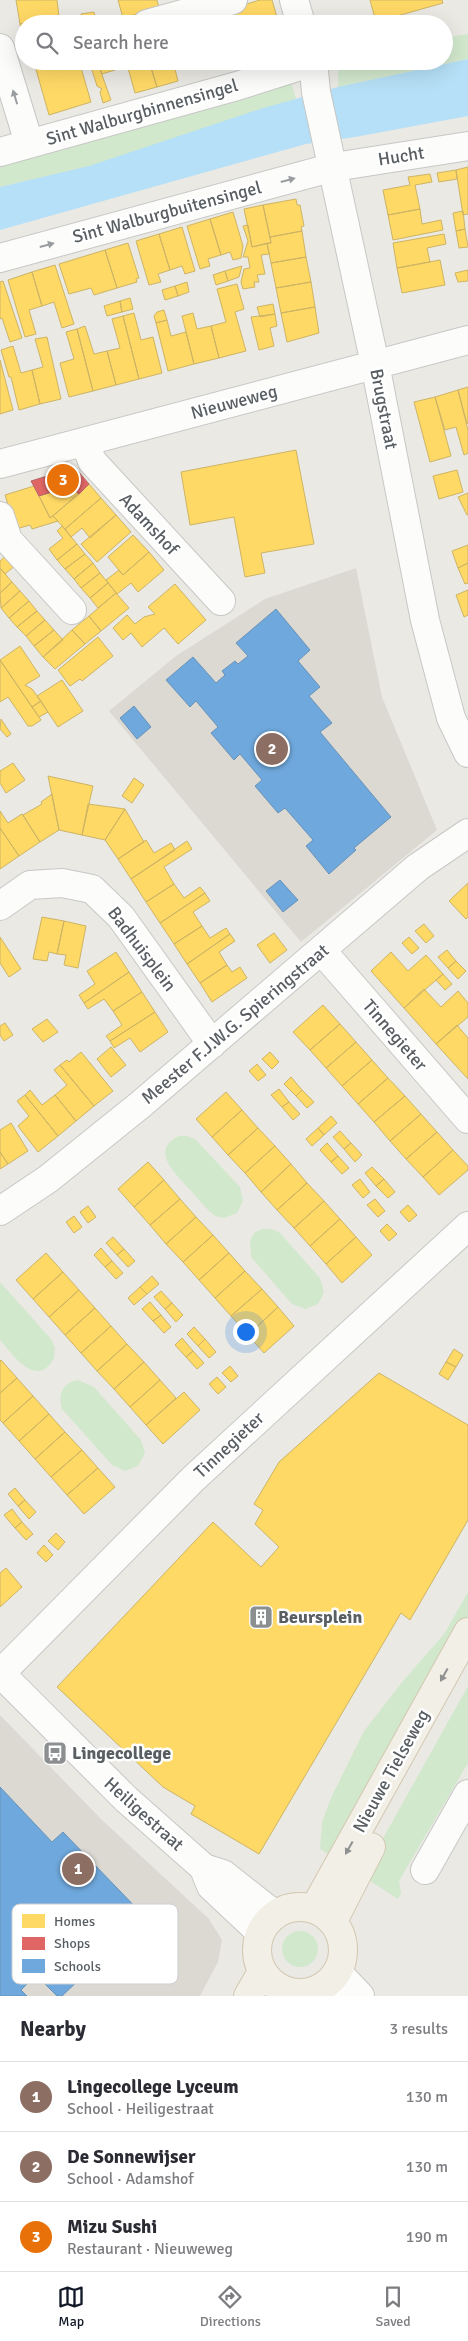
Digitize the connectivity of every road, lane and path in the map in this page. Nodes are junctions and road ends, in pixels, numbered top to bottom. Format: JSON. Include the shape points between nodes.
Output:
{"nodes":[{"id":1,"x":232,"y":0,"type":"edge"},
{"id":2,"x":294,"y":0,"type":"edge"},
{"id":3,"x":179,"y":15,"type":"edge"},
{"id":4,"x":298,"y":15,"type":"edge"},
{"id":5,"x":10,"y":56,"type":"edge"},
{"id":6,"x":286,"y":70,"type":"edge"},
{"id":7,"x":314,"y":70,"type":"edge"},
{"id":8,"x":29,"y":144,"type":"junction"},
{"id":9,"x":468,"y":146,"type":"edge"},
{"id":10,"x":0,"y":152,"type":"edge"},
{"id":11,"x":333,"y":159,"type":"junction"},
{"id":12,"x":0,"y":258,"type":"edge"},
{"id":13,"x":468,"y":340,"type":"edge"},
{"id":14,"x":376,"y":364,"type":"junction"},
{"id":15,"x":85,"y":442,"type":"junction"},
{"id":16,"x":0,"y":464,"type":"edge"},
{"id":17,"x":0,"y":516,"type":"edge"},
{"id":18,"x":221,"y":601,"type":"dead end"},
{"id":19,"x":72,"y":610,"type":"dead end"},
{"id":20,"x":468,"y":753,"type":"edge"},
{"id":21,"x":468,"y":833,"type":"edge"},
{"id":22,"x":0,"y":906,"type":"edge"},
{"id":23,"x":322,"y":951,"type":"junction"},
{"id":24,"x":212,"y":1044,"type":"junction"},
{"id":25,"x":468,"y":1119,"type":"edge"},
{"id":26,"x":0,"y":1211,"type":"edge"},
{"id":27,"x":468,"y":1226,"type":"edge"},
{"id":28,"x":468,"y":1632,"type":"edge"},
{"id":29,"x":468,"y":1670,"type":"edge"},
{"id":30,"x":0,"y":1674,"type":"edge"},
{"id":31,"x":468,"y":1794,"type":"edge"},
{"id":32,"x":425,"y":1870,"type":"dead end"},
{"id":33,"x":323,"y":1915,"type":"junction"},
{"id":34,"x":267,"y":1924,"type":"junction"},
{"id":35,"x":272,"y":1985,"type":"edge"},
{"id":36,"x":328,"y":1985,"type":"edge"},
{"id":37,"x":248,"y":1996,"type":"edge"},
{"id":38,"x":360,"y":1996,"type":"edge"}],
"edges":[{"from":1,"to":3,"type":"street"},
{"from":2,"to":4,"type":"street"},
{"from":8,"to":5,"type":"street","one_way":true},
{"from":6,"to":8,"type":"street","name":"Sint Walburgbinnensingel"},
{"from":7,"to":11,"type":"street","name":"Brugstraat","via":[[316,92]]},
{"from":8,"to":10,"type":"street","name":"Sint Walburgbinnensingel"},
{"from":9,"to":11,"type":"street","name":"Hucht"},
{"from":12,"to":11,"type":"street","name":"Sint Walburgbuitensingel","one_way":true},
{"from":11,"to":14,"type":"street","name":"Brugstraat"},
{"from":13,"to":14,"type":"street","name":"Nieuweweg"},
{"from":14,"to":15,"type":"street","name":"Nieuweweg"},
{"from":14,"to":20,"type":"street","name":"Brugstraat","via":[[424,620],[450,718]]},
{"from":15,"to":16,"type":"street","name":"Nieuweweg"},
{"from":15,"to":18,"type":"street","name":"Adamshof","via":[[92,461]]},
{"from":17,"to":19,"type":"street","via":[[8,540]]},
{"from":21,"to":23,"type":"street","name":"Meester F.J.W.G. Spieringstraat","via":[[418,867]]},
{"from":22,"to":24,"type":"street","name":"Badhuisplein","via":[[30,885],[62,882],[92,889],[121,917]]},
{"from":23,"to":24,"type":"street","name":"Meester F.J.W.G. Spieringstraat"},
{"from":23,"to":25,"type":"street","name":"Tinnegieter"},
{"from":24,"to":26,"type":"street","name":"Meester F.J.W.G. Spieringstraat","via":[[48,1179]]},
{"from":27,"to":30,"type":"street","name":"Tinnegieter","via":[[193,1479]]},
{"from":28,"to":33,"type":"main road","name":"Nieuwe Tielseweg","one_way":true},
{"from":29,"to":33,"type":"main road","name":"Nieuwe Tielseweg"},
{"from":30,"to":34,"type":"street","name":"Heiligestraat","via":[[126,1799],[204,1868],[210,1886]]},
{"from":31,"to":32,"type":"street"},
{"from":33,"to":34,"type":"main road","via":[[293,1907]]},
{"from":33,"to":36,"type":"main road","via":[[339,1930],[343,1946],[342,1962]]},
{"from":34,"to":35,"type":"main road","via":[[257,1954]]},
{"from":35,"to":36,"type":"main road","via":[[297,1994]]},
{"from":35,"to":37,"type":"main road"},
{"from":36,"to":38,"type":"street"}]}
